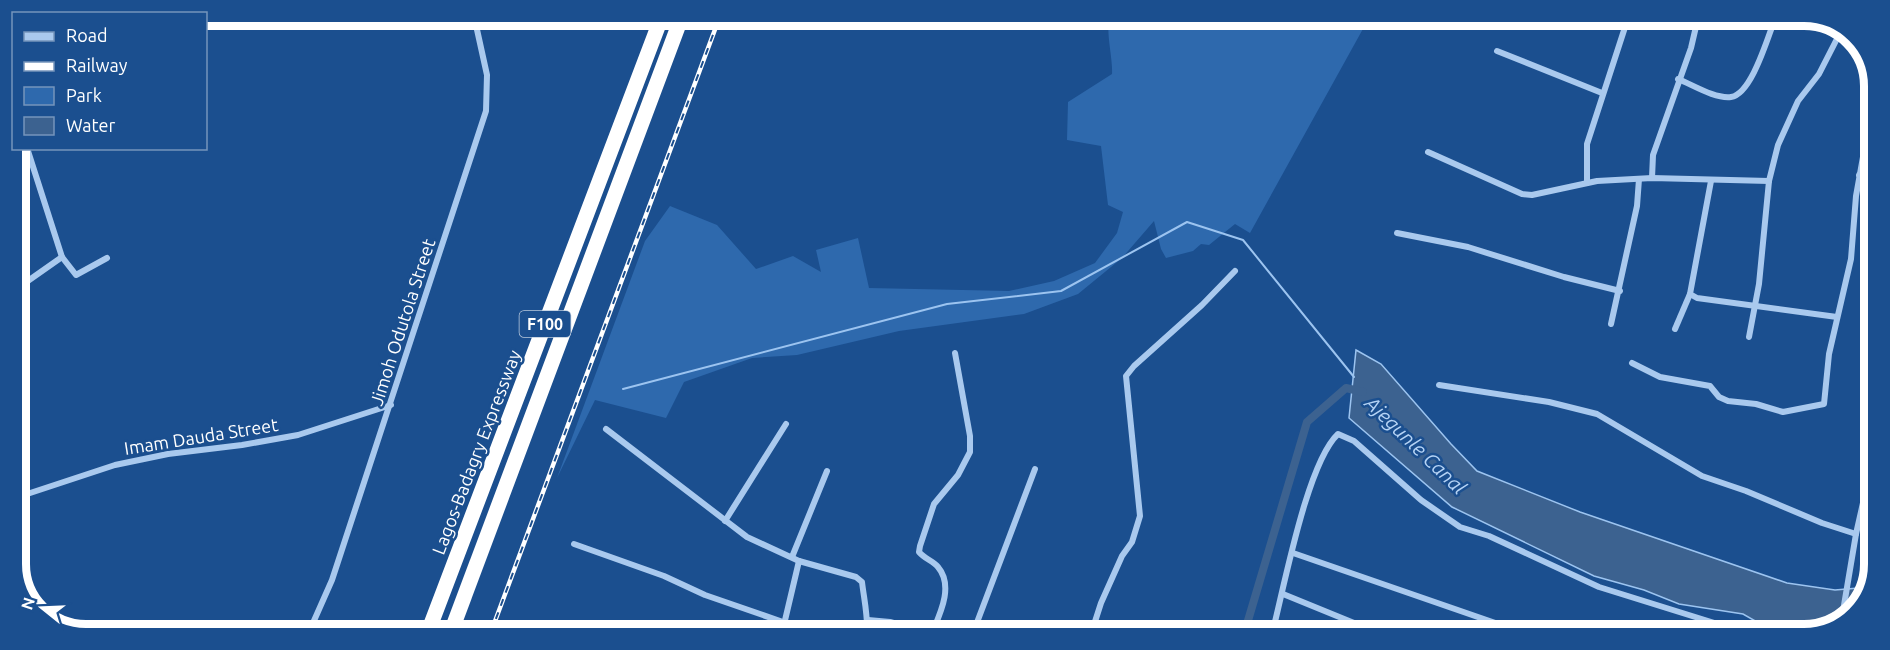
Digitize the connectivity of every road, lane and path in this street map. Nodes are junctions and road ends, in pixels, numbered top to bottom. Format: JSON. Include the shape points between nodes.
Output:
{"nodes":[{"id":1,"x":476,"y":26,"type":"edge"},
{"id":2,"x":658,"y":26,"type":"edge"},
{"id":3,"x":678,"y":26,"type":"edge"},
{"id":4,"x":1625,"y":26,"type":"edge"},
{"id":5,"x":1695,"y":26,"type":"edge"},
{"id":6,"x":1772,"y":26,"type":"edge"},
{"id":7,"x":1838,"y":36,"type":"edge"},
{"id":8,"x":1497,"y":51,"type":"dead end"},
{"id":9,"x":1678,"y":79,"type":"junction"},
{"id":10,"x":1602,"y":93,"type":"junction"},
{"id":11,"x":1864,"y":148,"type":"edge"},
{"id":12,"x":27,"y":150,"type":"edge"},
{"id":13,"x":1428,"y":152,"type":"dead end"},
{"id":14,"x":1859,"y":175,"type":"junction"},
{"id":15,"x":1864,"y":176,"type":"edge"},
{"id":16,"x":1652,"y":178,"type":"junction"},
{"id":17,"x":1639,"y":179,"type":"junction"},
{"id":18,"x":1711,"y":181,"type":"junction"},
{"id":19,"x":1769,"y":181,"type":"junction"},
{"id":20,"x":1587,"y":183,"type":"junction"},
{"id":21,"x":1397,"y":233,"type":"dead end"},
{"id":22,"x":62,"y":256,"type":"junction"},
{"id":23,"x":107,"y":258,"type":"dead end"},
{"id":24,"x":1235,"y":271,"type":"dead end"},
{"id":25,"x":26,"y":283,"type":"edge"},
{"id":26,"x":1620,"y":291,"type":"junction"},
{"id":27,"x":1690,"y":294,"type":"junction"},
{"id":28,"x":1755,"y":305,"type":"junction"},
{"id":29,"x":1837,"y":317,"type":"junction"},
{"id":30,"x":1611,"y":324,"type":"dead end"},
{"id":31,"x":1675,"y":329,"type":"dead end"},
{"id":32,"x":1749,"y":337,"type":"dead end"},
{"id":33,"x":955,"y":353,"type":"dead end"},
{"id":34,"x":1632,"y":363,"type":"dead end"},
{"id":35,"x":1439,"y":385,"type":"dead end"},
{"id":36,"x":391,"y":405,"type":"junction"},
{"id":37,"x":786,"y":424,"type":"dead end"},
{"id":38,"x":606,"y":429,"type":"dead end"},
{"id":39,"x":1035,"y":470,"type":"dead end"},
{"id":40,"x":827,"y":471,"type":"dead end"},
{"id":41,"x":26,"y":494,"type":"edge"},
{"id":42,"x":1864,"y":495,"type":"edge"},
{"id":43,"x":725,"y":521,"type":"junction"},
{"id":44,"x":1856,"y":534,"type":"junction"},
{"id":45,"x":574,"y":544,"type":"dead end"},
{"id":46,"x":1293,"y":553,"type":"junction"},
{"id":47,"x":792,"y":558,"type":"junction"},
{"id":48,"x":799,"y":561,"type":"junction"},
{"id":49,"x":1283,"y":594,"type":"junction"},
{"id":50,"x":1843,"y":610,"type":"edge"},
{"id":51,"x":868,"y":620,"type":"junction"},
{"id":52,"x":783,"y":622,"type":"joint"},
{"id":53,"x":313,"y":624,"type":"edge"},
{"id":54,"x":431,"y":624,"type":"edge"},
{"id":55,"x":455,"y":624,"type":"edge"},
{"id":56,"x":868,"y":624,"type":"edge"},
{"id":57,"x":899,"y":624,"type":"edge"},
{"id":58,"x":936,"y":624,"type":"edge"},
{"id":59,"x":976,"y":624,"type":"edge"},
{"id":60,"x":1094,"y":624,"type":"edge"},
{"id":61,"x":1275,"y":624,"type":"edge"},
{"id":62,"x":1356,"y":624,"type":"edge"},
{"id":63,"x":1498,"y":624,"type":"edge"},
{"id":64,"x":1718,"y":624,"type":"edge"}],
"edges":[{"from":1,"to":36,"type":"street","name":"Jimoh Odutola Street","via":[[488,75],[486,111]]},
{"from":2,"to":54,"type":"highway","name":"Lagos-Badagry Expressway","number":"F100"},
{"from":3,"to":55,"type":"highway","number":"F100"},
{"from":4,"to":10,"type":"street"},
{"from":5,"to":9,"type":"street"},
{"from":6,"to":9,"type":"street","via":[[1752,78],[1739,94],[1720,96]]},
{"from":7,"to":19,"type":"street","via":[[1819,75],[1786,123]]},
{"from":8,"to":10,"type":"street"},
{"from":9,"to":16,"type":"street","via":[[1653,155]]},
{"from":10,"to":20,"type":"street","via":[[1587,144]]},
{"from":11,"to":14,"type":"street"},
{"from":12,"to":22,"type":"street"},
{"from":13,"to":20,"type":"street","via":[[1522,194]]},
{"from":14,"to":15,"type":"street"},
{"from":14,"to":29,"type":"street","via":[[1851,259]]},
{"from":16,"to":17,"type":"street"},
{"from":16,"to":18,"type":"street"},
{"from":17,"to":20,"type":"street"},
{"from":17,"to":26,"type":"street"},
{"from":18,"to":19,"type":"street"},
{"from":18,"to":27,"type":"street"},
{"from":19,"to":28,"type":"street"},
{"from":21,"to":26,"type":"street","via":[[1468,247]]},
{"from":22,"to":23,"type":"street","via":[[76,274]]},
{"from":22,"to":25,"type":"street"},
{"from":24,"to":60,"type":"street","via":[[1126,376],[1140,516]]},
{"from":26,"to":30,"type":"street"},
{"from":27,"to":28,"type":"street"},
{"from":27,"to":31,"type":"street"},
{"from":28,"to":29,"type":"street"},
{"from":28,"to":32,"type":"street"},
{"from":29,"to":34,"type":"street","via":[[1828,354],[1824,405],[1783,412],[1728,401],[1719,398],[1710,386],[1660,377]]},
{"from":33,"to":58,"type":"street","via":[[970,452],[958,475],[934,504],[920,546],[919,552],[940,569],[945,581]]},
{"from":35,"to":44,"type":"street","via":[[1550,402],[1597,414],[1702,476]]},
{"from":36,"to":41,"type":"street","name":"Imam Dauda Street","via":[[298,435],[242,446],[168,453],[115,465]]},
{"from":36,"to":53,"type":"street","name":"Jimoh Odutola Street","via":[[332,580]]},
{"from":37,"to":43,"type":"street"},
{"from":38,"to":43,"type":"street"},
{"from":39,"to":59,"type":"street"},
{"from":40,"to":47,"type":"street"},
{"from":42,"to":44,"type":"street"},
{"from":43,"to":47,"type":"street","via":[[747,537]]},
{"from":44,"to":50,"type":"street"},
{"from":45,"to":52,"type":"street"},
{"from":46,"to":49,"type":"street"},
{"from":46,"to":63,"type":"street"},
{"from":46,"to":64,"type":"street","via":[[1311,485],[1338,434],[1354,441],[1421,500],[1460,527],[1489,536],[1599,587]]},
{"from":47,"to":48,"type":"street"},
{"from":48,"to":51,"type":"street","via":[[862,582]]},
{"from":48,"to":52,"type":"street"},
{"from":49,"to":61,"type":"street"},
{"from":49,"to":62,"type":"street"},
{"from":51,"to":56,"type":"street"},
{"from":51,"to":57,"type":"street"}]}
